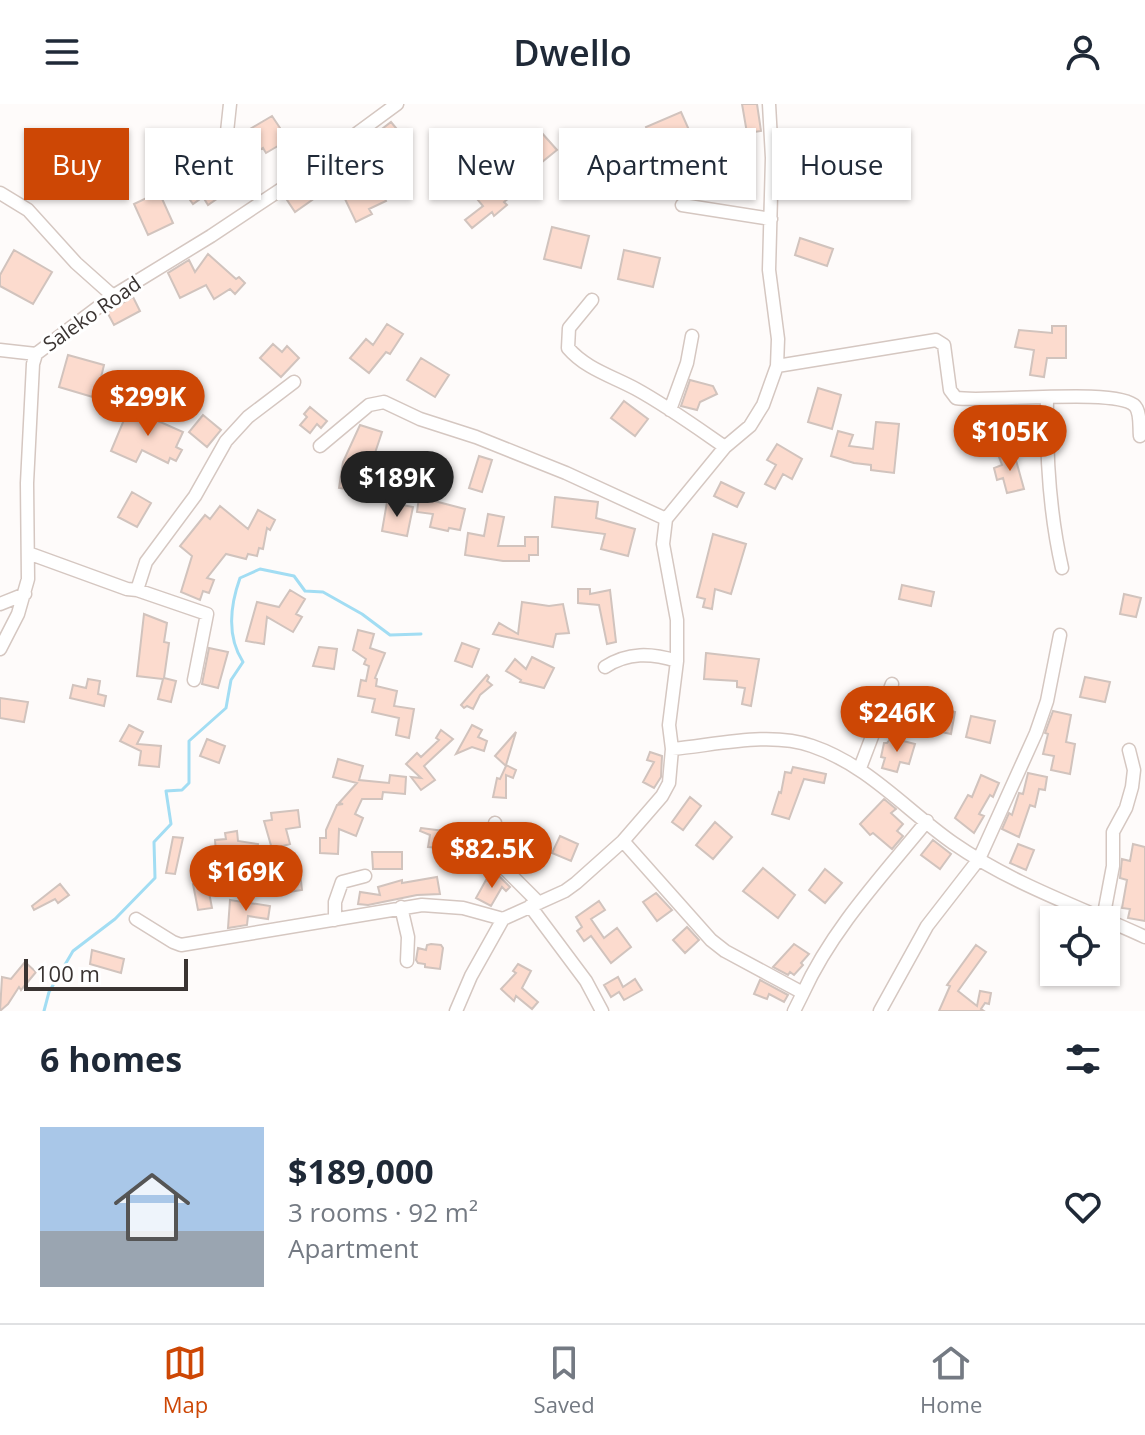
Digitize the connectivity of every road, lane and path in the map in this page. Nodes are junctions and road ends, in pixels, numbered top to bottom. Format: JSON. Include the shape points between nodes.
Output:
{"nodes":[{"id":1,"x":230,"y":104,"type":"edge"},
{"id":2,"x":397,"y":104,"type":"edge"},
{"id":3,"x":769,"y":104,"type":"edge"},
{"id":4,"x":227,"y":128,"type":"edge"},
{"id":5,"x":0,"y":193,"type":"edge"},
{"id":6,"x":682,"y":205,"type":"dead end"},
{"id":7,"x":771,"y":219,"type":"junction"},
{"id":8,"x":113,"y":296,"type":"junction"},
{"id":9,"x":592,"y":300,"type":"dead end"},
{"id":10,"x":692,"y":336,"type":"dead end"},
{"id":11,"x":0,"y":350,"type":"edge"},
{"id":12,"x":36,"y":354,"type":"junction"},
{"id":13,"x":777,"y":366,"type":"junction"},
{"id":14,"x":294,"y":382,"type":"dead end"},
{"id":15,"x":1047,"y":398,"type":"junction"},
{"id":16,"x":670,"y":410,"type":"junction"},
{"id":17,"x":1140,"y":436,"type":"dead end"},
{"id":18,"x":320,"y":446,"type":"dead end"},
{"id":19,"x":725,"y":447,"type":"junction"},
{"id":20,"x":666,"y":519,"type":"junction"},
{"id":21,"x":28,"y":553,"type":"junction"},
{"id":22,"x":1062,"y":568,"type":"dead end"},
{"id":23,"x":137,"y":590,"type":"junction"},
{"id":24,"x":25,"y":594,"type":"junction"},
{"id":25,"x":0,"y":604,"type":"edge"},
{"id":26,"x":1060,"y":635,"type":"dead end"},
{"id":27,"x":0,"y":649,"type":"edge"},
{"id":28,"x":677,"y":661,"type":"junction"},
{"id":29,"x":605,"y":667,"type":"dead end"},
{"id":30,"x":194,"y":680,"type":"dead end"},
{"id":31,"x":892,"y":684,"type":"dead end"},
{"id":32,"x":672,"y":749,"type":"junction"},
{"id":33,"x":1129,"y":750,"type":"dead end"},
{"id":34,"x":860,"y":768,"type":"junction"},
{"id":35,"x":927,"y":821,"type":"junction"},
{"id":36,"x":495,"y":823,"type":"dead end"},
{"id":37,"x":623,"y":841,"type":"junction"},
{"id":38,"x":979,"y":859,"type":"junction"},
{"id":39,"x":365,"y":876,"type":"dead end"},
{"id":40,"x":535,"y":904,"type":"junction"},
{"id":41,"x":1072,"y":906,"type":"edge"},
{"id":42,"x":1105,"y":906,"type":"edge"},
{"id":43,"x":401,"y":907,"type":"junction"},
{"id":44,"x":136,"y":919,"type":"dead end"},
{"id":45,"x":503,"y":919,"type":"junction"},
{"id":46,"x":335,"y":920,"type":"junction"},
{"id":47,"x":1120,"y":926,"type":"edge"},
{"id":48,"x":1145,"y":937,"type":"edge"},
{"id":49,"x":407,"y":961,"type":"dead end"},
{"id":50,"x":803,"y":993,"type":"junction"},
{"id":51,"x":456,"y":1011,"type":"edge"},
{"id":52,"x":602,"y":1011,"type":"edge"},
{"id":53,"x":794,"y":1011,"type":"edge"},
{"id":54,"x":880,"y":1011,"type":"edge"}],
"edges":[{"from":1,"to":4,"type":"street"},
{"from":2,"to":8,"type":"street","name":"Saleko Road","via":[[269,198]]},
{"from":3,"to":7,"type":"street"},
{"from":5,"to":8,"type":"street","via":[[28,210]]},
{"from":6,"to":7,"type":"street"},
{"from":7,"to":13,"type":"street","via":[[769,270]]},
{"from":8,"to":12,"type":"street","name":"Saleko Road"},
{"from":9,"to":16,"type":"street","via":[[569,328],[568,348],[587,366]]},
{"from":10,"to":16,"type":"street"},
{"from":11,"to":12,"type":"street"},
{"from":12,"to":21,"type":"street","name":"Saleko Road"},
{"from":13,"to":15,"type":"street","via":[[936,340],[944,345],[950,390],[956,398]]},
{"from":13,"to":19,"type":"street","via":[[750,426]]},
{"from":14,"to":23,"type":"street","via":[[226,441],[195,496],[150,554]]},
{"from":15,"to":17,"type":"street","via":[[1127,401],[1138,412]]},
{"from":15,"to":22,"type":"street","via":[[1048,485]]},
{"from":16,"to":19,"type":"street"},
{"from":18,"to":20,"type":"street","via":[[369,405],[384,402],[566,473]]},
{"from":19,"to":20,"type":"street"},
{"from":20,"to":28,"type":"street","via":[[663,544],[677,620]]},
{"from":21,"to":23,"type":"street"},
{"from":21,"to":24,"type":"street","name":"Saleko Road"},
{"from":23,"to":30,"type":"street","via":[[207,614]]},
{"from":24,"to":25,"type":"street"},
{"from":24,"to":27,"type":"street","name":"Saleko Road"},
{"from":26,"to":38,"type":"street","via":[[1036,733]]},
{"from":28,"to":29,"type":"street","via":[[631,655]]},
{"from":28,"to":32,"type":"street","via":[[669,725]]},
{"from":31,"to":34,"type":"street"},
{"from":32,"to":34,"type":"street","via":[[788,740]]},
{"from":32,"to":37,"type":"street","via":[[669,783]]},
{"from":33,"to":42,"type":"street","via":[[1132,787],[1113,832]]},
{"from":34,"to":35,"type":"street"},
{"from":35,"to":38,"type":"street"},
{"from":35,"to":50,"type":"street","via":[[851,915]]},
{"from":36,"to":40,"type":"street","via":[[502,866]]},
{"from":37,"to":40,"type":"street","via":[[565,891]]},
{"from":37,"to":50,"type":"street","via":[[711,940]]},
{"from":38,"to":41,"type":"street"},
{"from":38,"to":54,"type":"street","via":[[927,926]]},
{"from":39,"to":46,"type":"street","via":[[342,882]]},
{"from":40,"to":45,"type":"street"},
{"from":40,"to":52,"type":"street"},
{"from":43,"to":45,"type":"street","via":[[442,905]]},
{"from":43,"to":46,"type":"street"},
{"from":43,"to":49,"type":"street"},
{"from":44,"to":46,"type":"street","via":[[181,945]]},
{"from":45,"to":51,"type":"street"},
{"from":47,"to":48,"type":"street"},
{"from":50,"to":53,"type":"street"}]}
